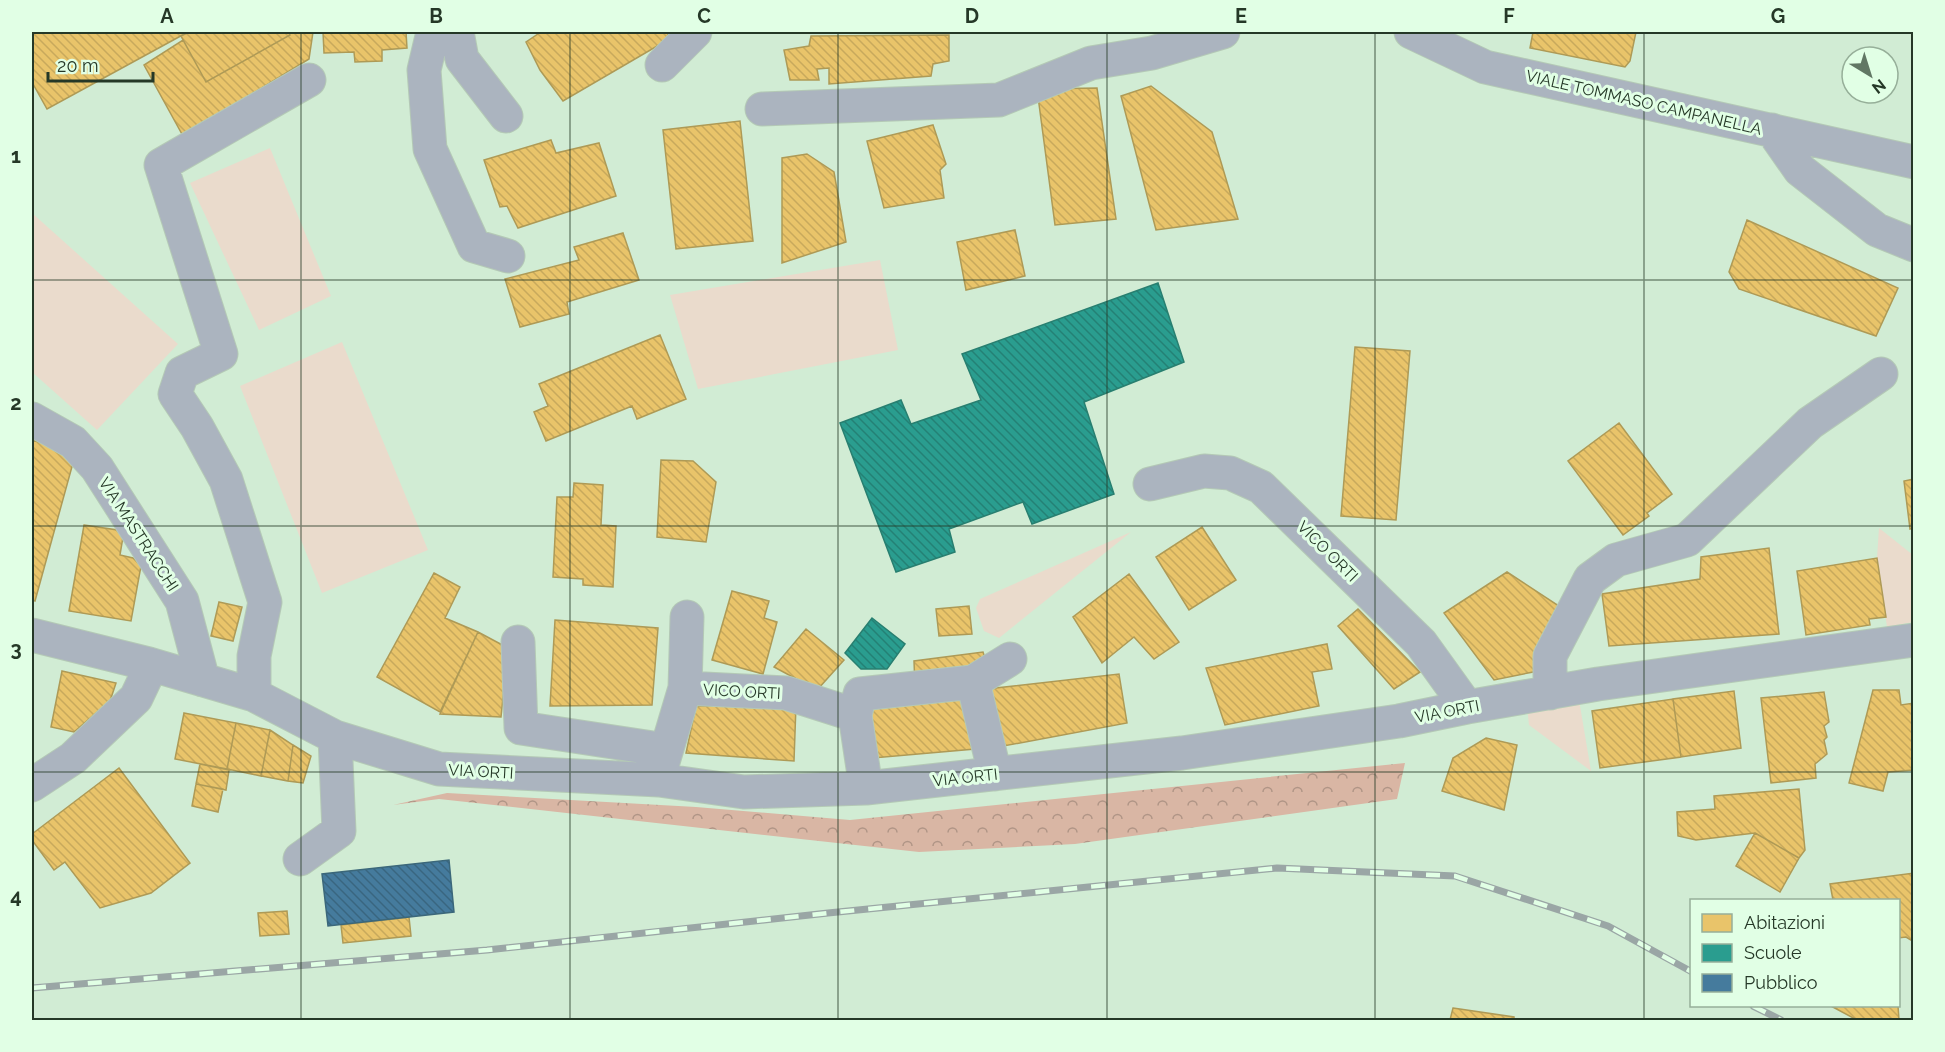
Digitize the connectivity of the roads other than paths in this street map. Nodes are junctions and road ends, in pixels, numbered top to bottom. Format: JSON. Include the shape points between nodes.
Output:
{"nodes":[{"id":1,"x":433,"y":32,"type":"edge"},
{"id":2,"x":457,"y":32,"type":"edge"},
{"id":3,"x":695,"y":32,"type":"edge"},
{"id":4,"x":1223,"y":32,"type":"edge"},
{"id":5,"x":1411,"y":32,"type":"edge"},
{"id":6,"x":662,"y":65,"type":"dead end"},
{"id":7,"x":309,"y":80,"type":"dead end"},
{"id":8,"x":762,"y":110,"type":"dead end"},
{"id":9,"x":506,"y":116,"type":"dead end"},
{"id":10,"x":1772,"y":130,"type":"junction"},
{"id":11,"x":1914,"y":162,"type":"edge"},
{"id":12,"x":1914,"y":245,"type":"edge"},
{"id":13,"x":508,"y":256,"type":"dead end"},
{"id":14,"x":1881,"y":374,"type":"dead end"},
{"id":15,"x":32,"y":419,"type":"edge"},
{"id":16,"x":1150,"y":484,"type":"dead end"},
{"id":17,"x":687,"y":617,"type":"dead end"},
{"id":18,"x":32,"y":636,"type":"edge"},
{"id":19,"x":1914,"y":640,"type":"edge"},
{"id":20,"x":518,"y":642,"type":"dead end"},
{"id":21,"x":1010,"y":659,"type":"dead end"},
{"id":22,"x":149,"y":664,"type":"junction"},
{"id":23,"x":203,"y":680,"type":"junction"},
{"id":24,"x":974,"y":681,"type":"junction"},
{"id":25,"x":685,"y":688,"type":"junction"},
{"id":26,"x":1550,"y":693,"type":"junction"},
{"id":27,"x":254,"y":695,"type":"junction"},
{"id":28,"x":1467,"y":706,"type":"junction"},
{"id":29,"x":855,"y":716,"type":"junction"},
{"id":30,"x":335,"y":737,"type":"junction"},
{"id":31,"x":662,"y":765,"type":"junction"},
{"id":32,"x":995,"y":774,"type":"junction"},
{"id":33,"x":32,"y":785,"type":"edge"},
{"id":34,"x":866,"y":788,"type":"junction"},
{"id":35,"x":300,"y":859,"type":"dead end"}],
"edges":[{"from":1,"to":13,"type":"street","via":[[424,70],[430,149],[474,246]]},
{"from":2,"to":9,"type":"street","via":[[462,58]]},
{"from":3,"to":6,"type":"street"},
{"from":4,"to":8,"type":"street","via":[[1152,53],[1091,63],[999,100]]},
{"from":5,"to":10,"type":"street","name":"VIALE TOMMASO CAMPANELLA","via":[[1485,67]]},
{"from":7,"to":27,"type":"street","via":[[161,165],[221,354],[182,373],[175,394],[226,480],[266,602],[254,656]]},
{"from":10,"to":11,"type":"street"},
{"from":10,"to":12,"type":"street","name":"VIALE TOMMASO CAMPANELLA","via":[[1800,170],[1877,230]]},
{"from":14,"to":26,"type":"street","via":[[1810,423],[1687,540],[1616,560],[1590,579],[1550,656]]},
{"from":15,"to":23,"type":"street","name":"VIA MASTRACCHI","via":[[73,442],[97,468],[182,601]]},
{"from":16,"to":28,"type":"street","name":"VICO ORTI","via":[[1204,471],[1230,472],[1261,487],[1421,643]]},
{"from":17,"to":25,"type":"street"},
{"from":18,"to":22,"type":"street","name":"VIA ORTI"},
{"from":19,"to":26,"type":"street","name":"VIA ORTI"},
{"from":20,"to":31,"type":"street","via":[[521,728]]},
{"from":21,"to":24,"type":"street"},
{"from":22,"to":23,"type":"street","name":"VIA ORTI"},
{"from":22,"to":33,"type":"street","via":[[136,698],[73,758]]},
{"from":23,"to":27,"type":"street","name":"VIA ORTI"},
{"from":24,"to":29,"type":"street","via":[[860,694]]},
{"from":24,"to":32,"type":"street"},
{"from":25,"to":29,"type":"street","name":"VICO ORTI","via":[[786,693]]},
{"from":25,"to":31,"type":"street","name":"VICO ORTI"},
{"from":26,"to":28,"type":"street","name":"VIA ORTI"},
{"from":27,"to":30,"type":"street","name":"VIA ORTI"},
{"from":28,"to":32,"type":"street","name":"VIA ORTI","via":[[1399,721],[1182,753]]},
{"from":29,"to":34,"type":"street"},
{"from":30,"to":31,"type":"street","name":"VIA ORTI","via":[[439,769]]},
{"from":30,"to":35,"type":"street","via":[[339,831]]},
{"from":31,"to":34,"type":"street","name":"VIA ORTI","via":[[744,792]]},
{"from":32,"to":34,"type":"street","name":"VIA ORTI"}]}
